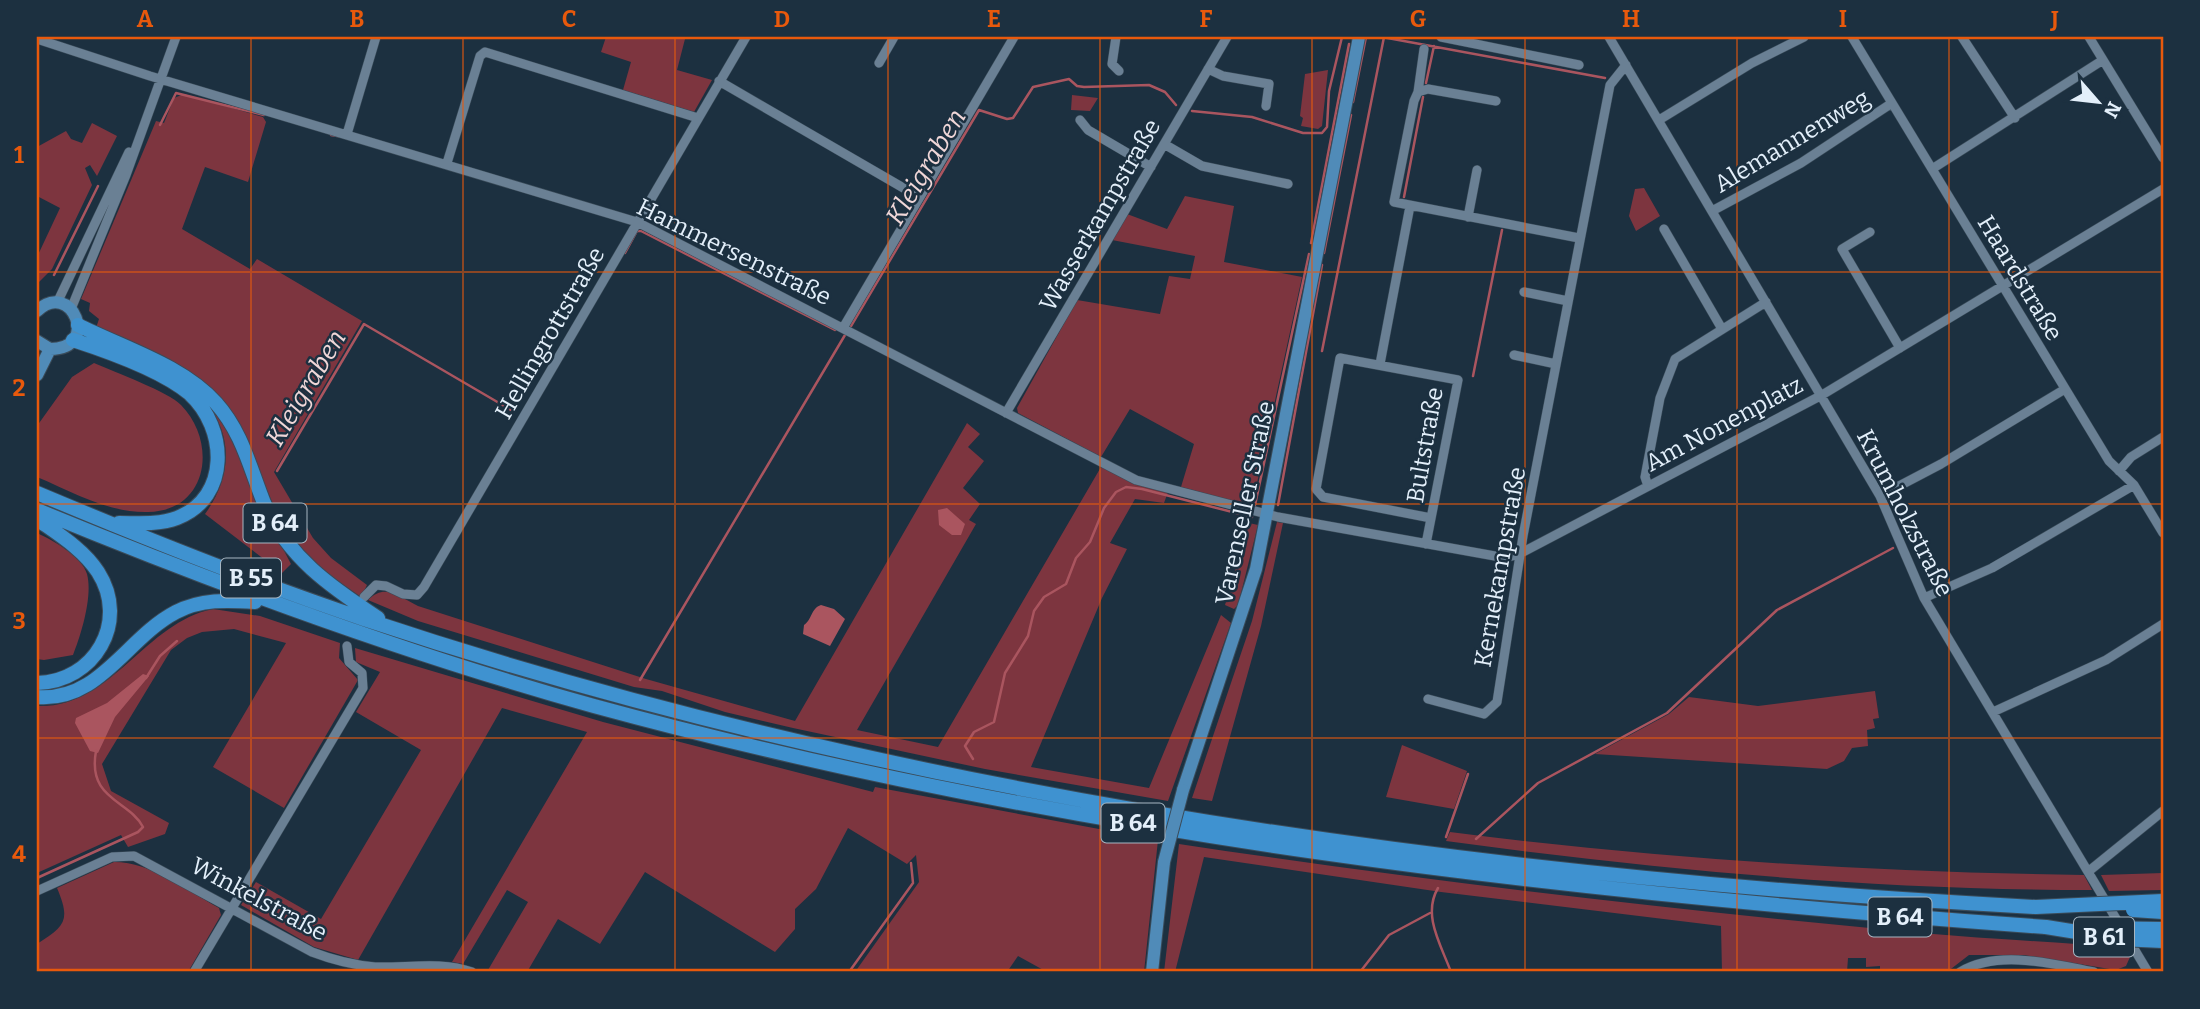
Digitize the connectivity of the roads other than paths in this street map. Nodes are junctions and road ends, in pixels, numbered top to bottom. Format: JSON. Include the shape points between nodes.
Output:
{"nodes":[{"id":1,"x":176,"y":37,"type":"edge"},
{"id":2,"x":376,"y":37,"type":"edge"},
{"id":3,"x":746,"y":37,"type":"edge"},
{"id":4,"x":894,"y":37,"type":"edge"},
{"id":5,"x":1014,"y":37,"type":"edge"},
{"id":6,"x":1116,"y":37,"type":"edge"},
{"id":7,"x":1227,"y":37,"type":"edge"},
{"id":8,"x":1359,"y":37,"type":"edge"},
{"id":9,"x":1441,"y":37,"type":"edge"},
{"id":10,"x":1609,"y":37,"type":"edge"},
{"id":11,"x":1804,"y":37,"type":"edge"},
{"id":12,"x":1852,"y":37,"type":"edge"},
{"id":13,"x":1962,"y":37,"type":"edge"},
{"id":14,"x":2089,"y":37,"type":"edge"},
{"id":15,"x":37,"y":39,"type":"edge"},
{"id":16,"x":1424,"y":50,"type":"dead end"},
{"id":17,"x":2103,"y":60,"type":"junction"},
{"id":18,"x":879,"y":63,"type":"dead end"},
{"id":19,"x":1579,"y":65,"type":"dead end"},
{"id":20,"x":1626,"y":65,"type":"junction"},
{"id":21,"x":1208,"y":69,"type":"junction"},
{"id":22,"x":1119,"y":71,"type":"dead end"},
{"id":23,"x":160,"y":79,"type":"junction"},
{"id":24,"x":719,"y":80,"type":"junction"},
{"id":25,"x":1418,"y":92,"type":"junction"},
{"id":26,"x":1496,"y":102,"type":"dead end"},
{"id":27,"x":1892,"y":103,"type":"junction"},
{"id":28,"x":1266,"y":106,"type":"dead end"},
{"id":29,"x":698,"y":118,"type":"junction"},
{"id":30,"x":2015,"y":118,"type":"junction"},
{"id":31,"x":1080,"y":120,"type":"dead end"},
{"id":32,"x":1659,"y":120,"type":"junction"},
{"id":33,"x":144,"y":122,"type":"junction"},
{"id":34,"x":347,"y":134,"type":"junction"},
{"id":35,"x":1164,"y":145,"type":"junction"},
{"id":36,"x":2163,"y":158,"type":"edge"},
{"id":37,"x":447,"y":163,"type":"junction"},
{"id":38,"x":1151,"y":167,"type":"junction"},
{"id":39,"x":1932,"y":169,"type":"junction"},
{"id":40,"x":1476,"y":170,"type":"dead end"},
{"id":41,"x":1288,"y":184,"type":"dead end"},
{"id":42,"x":2163,"y":190,"type":"edge"},
{"id":43,"x":919,"y":197,"type":"junction"},
{"id":44,"x":1410,"y":205,"type":"junction"},
{"id":45,"x":1712,"y":211,"type":"junction"},
{"id":46,"x":1468,"y":217,"type":"junction"},
{"id":47,"x":637,"y":222,"type":"junction"},
{"id":48,"x":1664,"y":229,"type":"dead end"},
{"id":49,"x":1870,"y":232,"type":"dead end"},
{"id":50,"x":1579,"y":238,"type":"junction"},
{"id":51,"x":2003,"y":286,"type":"junction"},
{"id":52,"x":1524,"y":292,"type":"dead end"},
{"id":53,"x":1568,"y":301,"type":"junction"},
{"id":54,"x":1766,"y":302,"type":"junction"},
{"id":55,"x":57,"y":303,"type":"junction"},
{"id":56,"x":38,"y":309,"type":"edge"},
{"id":57,"x":71,"y":309,"type":"junction"},
{"id":58,"x":78,"y":325,"type":"junction"},
{"id":59,"x":842,"y":328,"type":"junction"},
{"id":60,"x":1722,"y":329,"type":"junction"},
{"id":61,"x":73,"y":340,"type":"junction"},
{"id":62,"x":37,"y":343,"type":"edge"},
{"id":63,"x":1899,"y":348,"type":"junction"},
{"id":64,"x":50,"y":349,"type":"junction"},
{"id":65,"x":1514,"y":355,"type":"dead end"},
{"id":66,"x":1556,"y":363,"type":"junction"},
{"id":67,"x":1380,"y":364,"type":"junction"},
{"id":68,"x":37,"y":375,"type":"edge"},
{"id":69,"x":2065,"y":389,"type":"junction"},
{"id":70,"x":1822,"y":395,"type":"junction"},
{"id":71,"x":1006,"y":413,"type":"junction"},
{"id":72,"x":2163,"y":437,"type":"edge"},
{"id":73,"x":2119,"y":471,"type":"junction"},
{"id":74,"x":2134,"y":485,"type":"junction"},
{"id":75,"x":1648,"y":486,"type":"junction"},
{"id":76,"x":37,"y":493,"type":"edge"},
{"id":77,"x":1880,"y":496,"type":"junction"},
{"id":78,"x":37,"y":510,"type":"edge"},
{"id":79,"x":1267,"y":514,"type":"junction"},
{"id":80,"x":1431,"y":518,"type":"junction"},
{"id":81,"x":37,"y":519,"type":"edge"},
{"id":82,"x":107,"y":522,"type":"junction"},
{"id":83,"x":2163,"y":533,"type":"edge"},
{"id":84,"x":1426,"y":544,"type":"junction"},
{"id":85,"x":1523,"y":552,"type":"junction"},
{"id":86,"x":364,"y":597,"type":"dead end"},
{"id":87,"x":1924,"y":598,"type":"junction"},
{"id":88,"x":270,"y":603,"type":"junction"},
{"id":89,"x":2163,"y":624,"type":"edge"},
{"id":90,"x":397,"y":630,"type":"junction"},
{"id":91,"x":347,"y":646,"type":"dead end"},
{"id":92,"x":37,"y":683,"type":"edge"},
{"id":93,"x":37,"y":697,"type":"edge"},
{"id":94,"x":1428,"y":699,"type":"dead end"},
{"id":95,"x":1993,"y":712,"type":"junction"},
{"id":96,"x":2163,"y":811,"type":"edge"},
{"id":97,"x":2089,"y":871,"type":"junction"},
{"id":98,"x":37,"y":891,"type":"edge"},
{"id":99,"x":2163,"y":901,"type":"edge"},
{"id":100,"x":231,"y":907,"type":"junction"},
{"id":101,"x":2036,"y":907,"type":"junction"},
{"id":102,"x":2163,"y":912,"type":"edge"},
{"id":103,"x":2046,"y":927,"type":"junction"},
{"id":104,"x":2163,"y":929,"type":"edge"},
{"id":105,"x":2163,"y":942,"type":"edge"},
{"id":106,"x":466,"y":971,"type":"edge"},
{"id":107,"x":2145,"y":971,"type":"edge"},
{"id":108,"x":194,"y":972,"type":"edge"},
{"id":109,"x":1152,"y":972,"type":"edge"},
{"id":110,"x":1960,"y":972,"type":"edge"},
{"id":111,"x":2094,"y":972,"type":"edge"}],
"edges":[{"from":1,"to":23,"type":"street"},
{"from":2,"to":34,"type":"street"},
{"from":3,"to":24,"type":"street","name":"Hellingrottstraße"},
{"from":4,"to":18,"type":"street"},
{"from":5,"to":43,"type":"street"},
{"from":6,"to":22,"type":"street","via":[[1112,64]]},
{"from":7,"to":21,"type":"street","name":"Wasserkampstraße"},
{"from":8,"to":79,"type":"main road","name":"Varenseller Straße"},
{"from":9,"to":19,"type":"street"},
{"from":10,"to":20,"type":"street","name":"Krumholzstraße"},
{"from":11,"to":32,"type":"street"},
{"from":12,"to":27,"type":"street","name":"Haardstraße"},
{"from":13,"to":30,"type":"street"},
{"from":14,"to":17,"type":"street"},
{"from":15,"to":23,"type":"street","name":"Hammersenstraße"},
{"from":16,"to":25,"type":"street"},
{"from":17,"to":30,"type":"street"},
{"from":17,"to":36,"type":"street"},
{"from":20,"to":32,"type":"street","name":"Krumholzstraße"},
{"from":20,"to":50,"type":"street","name":"Kernekampstraße","via":[[1610,85]]},
{"from":21,"to":28,"type":"street","via":[[1269,84]]},
{"from":21,"to":35,"type":"street","name":"Wasserkampstraße"},
{"from":23,"to":33,"type":"street"},
{"from":23,"to":34,"type":"street","name":"Hammersenstraße"},
{"from":24,"to":29,"type":"street","name":"Hellingrottstraße"},
{"from":24,"to":43,"type":"street"},
{"from":25,"to":26,"type":"street","via":[[1428,89]]},
{"from":25,"to":44,"type":"street","via":[[1394,202]]},
{"from":27,"to":39,"type":"street","name":"Haardstraße"},
{"from":27,"to":45,"type":"street","name":"Alemannenweg","via":[[1817,154]]},
{"from":29,"to":37,"type":"street","via":[[485,52]]},
{"from":29,"to":47,"type":"street","name":"Hellingrottstraße"},
{"from":30,"to":39,"type":"street"},
{"from":31,"to":38,"type":"street","via":[[1088,130]]},
{"from":32,"to":45,"type":"street","name":"Krumholzstraße"},
{"from":33,"to":55,"type":"street"},
{"from":33,"to":57,"type":"street"},
{"from":34,"to":37,"type":"street","name":"Hammersenstraße"},
{"from":35,"to":38,"type":"street","name":"Wasserkampstraße"},
{"from":35,"to":41,"type":"street","via":[[1202,166]]},
{"from":37,"to":47,"type":"street","name":"Hammersenstraße"},
{"from":38,"to":71,"type":"street","name":"Wasserkampstraße"},
{"from":39,"to":51,"type":"street","name":"Haardstraße"},
{"from":40,"to":46,"type":"street"},
{"from":42,"to":51,"type":"street","name":"Am Nonenplatz"},
{"from":43,"to":59,"type":"street"},
{"from":44,"to":46,"type":"street"},
{"from":44,"to":67,"type":"street"},
{"from":45,"to":54,"type":"street","name":"Krumholzstraße"},
{"from":46,"to":50,"type":"street"},
{"from":47,"to":59,"type":"street","name":"Hammersenstraße"},
{"from":47,"to":86,"type":"street","name":"Hellingrottstraße","via":[[424,587],[410,596],[376,585]]},
{"from":48,"to":60,"type":"street"},
{"from":49,"to":63,"type":"street","via":[[1842,249]]},
{"from":50,"to":53,"type":"street","name":"Kernekampstraße"},
{"from":51,"to":63,"type":"street","name":"Am Nonenplatz"},
{"from":51,"to":69,"type":"street","name":"Haardstraße"},
{"from":52,"to":53,"type":"street"},
{"from":53,"to":66,"type":"street","name":"Kernekampstraße"},
{"from":54,"to":60,"type":"street"},
{"from":54,"to":70,"type":"street","name":"Krumholzstraße"},
{"from":55,"to":56,"type":"main road"},
{"from":55,"to":57,"type":"main road"},
{"from":57,"to":58,"type":"main road"},
{"from":58,"to":61,"type":"main road"},
{"from":58,"to":90,"type":"highway","number":"B 64","via":[[203,390],[231,423],[265,504],[295,553],[330,586]]},
{"from":59,"to":71,"type":"street","name":"Hammersenstraße"},
{"from":60,"to":75,"type":"street","via":[[1681,353],[1670,366],[1645,477]]},
{"from":61,"to":64,"type":"main road"},
{"from":61,"to":82,"type":"highway","number":"B 55","via":[[188,392],[205,410],[218,440],[218,469],[194,508],[163,522]]},
{"from":62,"to":64,"type":"main road"},
{"from":63,"to":70,"type":"street","name":"Am Nonenplatz"},
{"from":64,"to":68,"type":"main road"},
{"from":65,"to":66,"type":"street"},
{"from":66,"to":85,"type":"street","name":"Kernekampstraße"},
{"from":67,"to":80,"type":"street","name":"Bultstraße","via":[[1458,380]]},
{"from":67,"to":80,"type":"street","via":[[1340,358],[1316,489],[1323,497]]},
{"from":69,"to":73,"type":"street","name":"Haardstraße"},
{"from":69,"to":77,"type":"street"},
{"from":70,"to":75,"type":"street","name":"Am Nonenplatz"},
{"from":70,"to":77,"type":"street","name":"Krumholzstraße"},
{"from":71,"to":79,"type":"street","name":"Hammersenstraße","via":[[1130,478]]},
{"from":72,"to":73,"type":"street","via":[[2131,457]]},
{"from":73,"to":74,"type":"street","name":"Haardstraße"},
{"from":74,"to":83,"type":"street","name":"Haardstraße"},
{"from":74,"to":87,"type":"street","via":[[1992,568]]},
{"from":75,"to":85,"type":"street","name":"Am Nonenplatz"},
{"from":76,"to":82,"type":"highway","number":"B 55"},
{"from":77,"to":87,"type":"street","name":"Krumholzstraße"},
{"from":78,"to":88,"type":"highway","number":"B 55"},
{"from":79,"to":84,"type":"street","name":"Am Nonenplatz"},
{"from":79,"to":109,"type":"main road","name":"Varenseller Straße","bridge":true,"via":[[1242,617],[1183,790],[1164,862]]},
{"from":80,"to":84,"type":"street","name":"Bultstraße"},
{"from":81,"to":92,"type":"highway","via":[[88,559],[104,584],[110,609],[107,635],[93,659],[70,676]]},
{"from":82,"to":90,"type":"highway","number":"B 55"},
{"from":84,"to":85,"type":"street","name":"Am Nonenplatz","via":[[1506,558]]},
{"from":85,"to":94,"type":"street","name":"Kernekampstraße","via":[[1492,710],[1484,714]]},
{"from":87,"to":95,"type":"street","name":"Krumholzstraße"},
{"from":88,"to":93,"type":"highway","number":"B 64","via":[[214,600],[188,606],[153,627],[89,685],[58,697]]},
{"from":88,"to":103,"type":"highway","number":"B 64","via":[[444,661],[637,717],[864,773],[1051,810],[1286,848],[1629,892]]},
{"from":89,"to":95,"type":"street","via":[[2106,660]]},
{"from":90,"to":101,"type":"highway","number":"B 64","via":[[687,714],[869,758],[1054,794],[1289,832],[1644,878]]},
{"from":91,"to":100,"type":"street","via":[[349,662],[362,673],[363,688]]},
{"from":95,"to":97,"type":"street","name":"Krumholzstraße"},
{"from":96,"to":97,"type":"street"},
{"from":97,"to":107,"type":"street","name":"Krumholzstraße"},
{"from":98,"to":100,"type":"street","name":"Winkelstraße","via":[[112,857],[128,855]]},
{"from":99,"to":101,"type":"highway","number":"B 64","bridge":true},
{"from":100,"to":106,"type":"street","name":"Winkelstraße","via":[[312,953],[343,964],[438,965]]},
{"from":100,"to":108,"type":"street"},
{"from":101,"to":102,"type":"highway","number":"B 64","bridge":true},
{"from":103,"to":104,"type":"highway","number":"B 64","bridge":true},
{"from":103,"to":105,"type":"highway","number":"B 61","bridge":true},
{"from":110,"to":111,"type":"street","via":[[1996,960]]}]}
